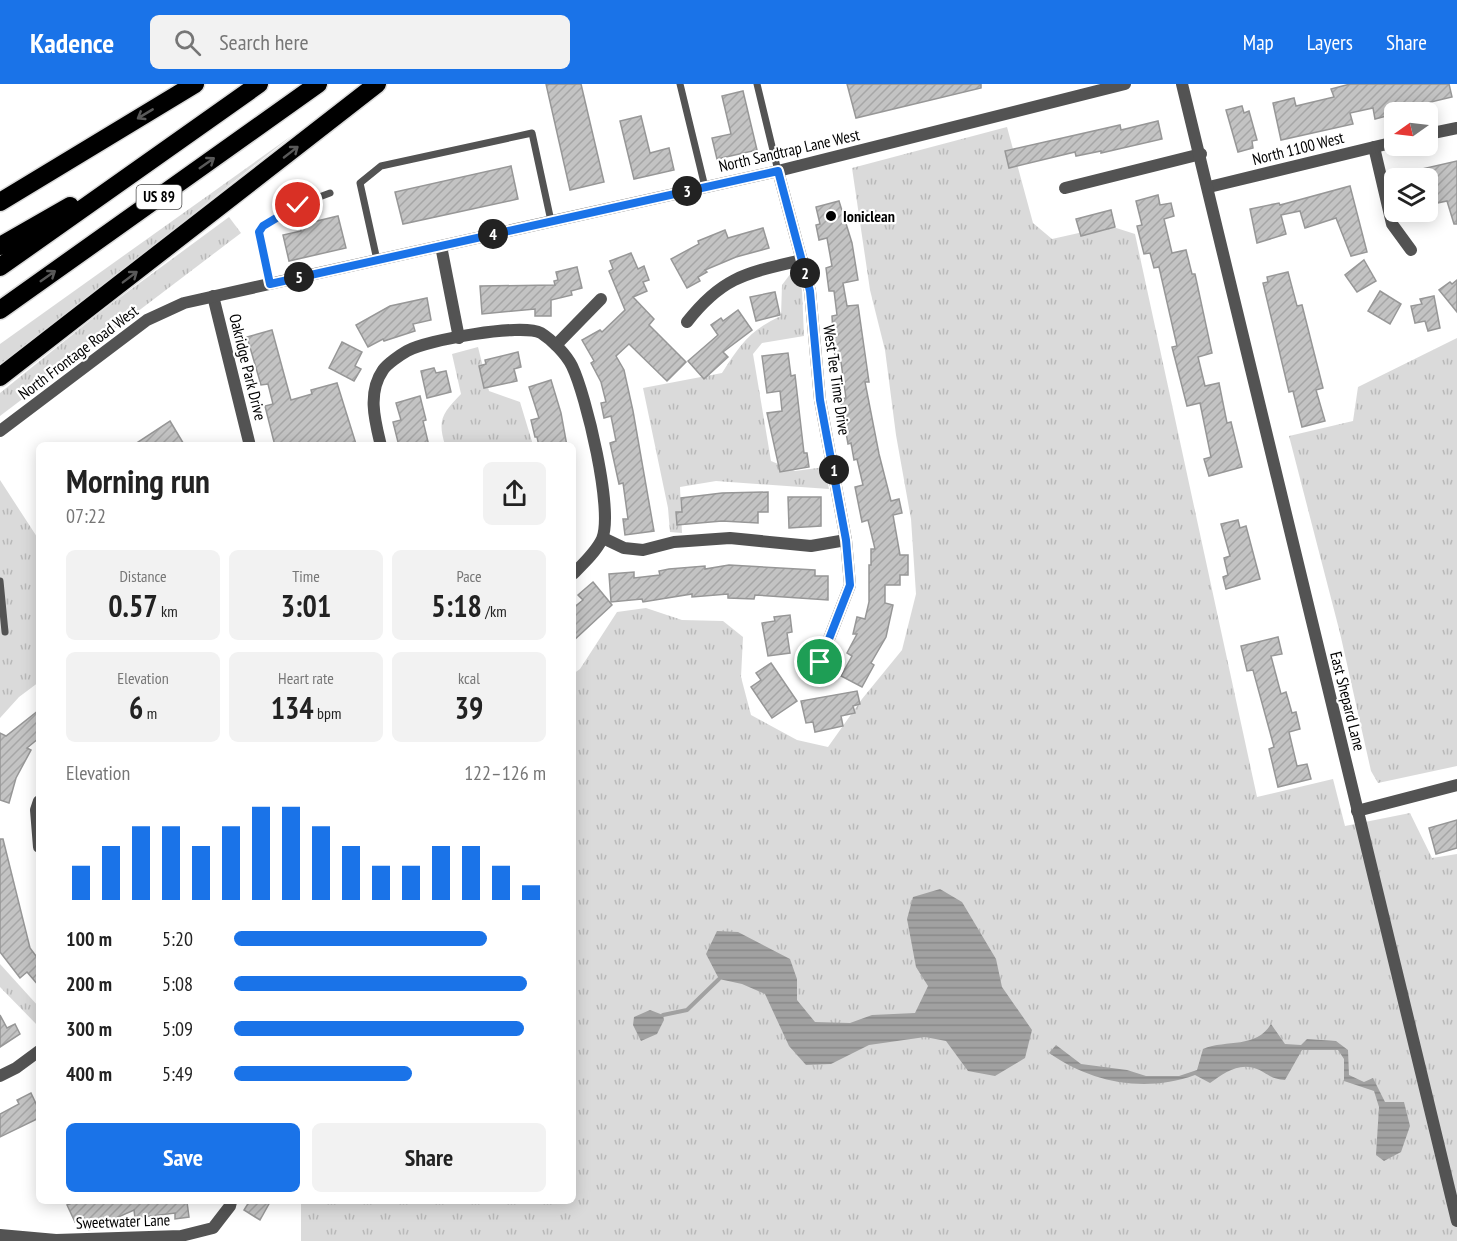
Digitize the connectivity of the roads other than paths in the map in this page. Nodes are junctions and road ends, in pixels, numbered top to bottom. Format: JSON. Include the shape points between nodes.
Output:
{"nodes":[{"id":1,"x":195,"y":84,"type":"edge"},
{"id":2,"x":258,"y":84,"type":"edge"},
{"id":3,"x":318,"y":84,"type":"edge"},
{"id":4,"x":377,"y":84,"type":"edge"},
{"id":5,"x":680,"y":84,"type":"edge"},
{"id":6,"x":757,"y":84,"type":"edge"},
{"id":7,"x":1122,"y":84,"type":"edge"},
{"id":8,"x":1182,"y":84,"type":"edge"},
{"id":9,"x":1457,"y":128,"type":"edge"},
{"id":10,"x":1438,"y":132,"type":"edge"},
{"id":11,"x":1384,"y":145,"type":"edge"},
{"id":12,"x":1374,"y":147,"type":"junction"},
{"id":13,"x":1200,"y":154,"type":"junction"},
{"id":14,"x":778,"y":171,"type":"junction"},
{"id":15,"x":122,"y":180,"type":"junction"},
{"id":16,"x":705,"y":187,"type":"junction"},
{"id":17,"x":1209,"y":187,"type":"junction"},
{"id":18,"x":1065,"y":188,"type":"dead end"},
{"id":19,"x":330,"y":193,"type":"dead end"},
{"id":20,"x":0,"y":201,"type":"edge"},
{"id":21,"x":551,"y":221,"type":"junction"},
{"id":22,"x":0,"y":246,"type":"edge"},
{"id":23,"x":441,"y":246,"type":"junction"},
{"id":24,"x":1411,"y":250,"type":"dead end"},
{"id":25,"x":377,"y":260,"type":"junction"},
{"id":26,"x":802,"y":260,"type":"junction"},
{"id":27,"x":0,"y":267,"type":"edge"},
{"id":28,"x":270,"y":284,"type":"junction"},
{"id":29,"x":213,"y":296,"type":"junction"},
{"id":30,"x":601,"y":299,"type":"dead end"},
{"id":31,"x":0,"y":310,"type":"edge"},
{"id":32,"x":687,"y":322,"type":"dead end"},
{"id":33,"x":459,"y":338,"type":"junction"},
{"id":34,"x":556,"y":345,"type":"junction"},
{"id":35,"x":0,"y":377,"type":"edge"},
{"id":36,"x":0,"y":431,"type":"edge"},
{"id":37,"x":249,"y":442,"type":"edge"},
{"id":38,"x":380,"y":442,"type":"edge"},
{"id":39,"x":603,"y":538,"type":"junction"},
{"id":40,"x":846,"y":540,"type":"junction"},
{"id":41,"x":576,"y":570,"type":"edge"},
{"id":42,"x":0,"y":581,"type":"edge"},
{"id":43,"x":5,"y":632,"type":"dead end"},
{"id":44,"x":820,"y":662,"type":"dead end"},
{"id":45,"x":1457,"y":785,"type":"edge"},
{"id":46,"x":1357,"y":811,"type":"junction"},
{"id":47,"x":36,"y":1053,"type":"edge"},
{"id":48,"x":0,"y":1076,"type":"edge"},
{"id":49,"x":230,"y":1204,"type":"edge"},
{"id":50,"x":1457,"y":1221,"type":"edge"},
{"id":51,"x":0,"y":1235,"type":"edge"}],
"edges":[{"from":1,"to":20,"type":"highway","one_way":true},
{"from":2,"to":15,"type":"highway","number":"US 89"},
{"from":31,"to":3,"type":"highway","number":"US 89","one_way":true},
{"from":35,"to":4,"type":"highway","one_way":true},
{"from":5,"to":16,"type":"lane"},
{"from":6,"to":14,"type":"lane"},
{"from":7,"to":14,"type":"street","name":"North Sandtrap Lane West"},
{"from":8,"to":13,"type":"street","name":"East Shepard Lane"},
{"from":9,"to":10,"type":"street"},
{"from":11,"to":12,"type":"street","name":"North 1100 West"},
{"from":12,"to":17,"type":"street","name":"North 1100 West"},
{"from":12,"to":24,"type":"street","via":[[1392,224]]},
{"from":13,"to":17,"type":"street","name":"East Shepard Lane"},
{"from":13,"to":18,"type":"street"},
{"from":14,"to":16,"type":"street","name":"North Sandtrap Lane West"},
{"from":14,"to":26,"type":"street","name":"West Tee Time Drive"},
{"from":15,"to":22,"type":"highway"},
{"from":15,"to":27,"type":"highway","number":"US 89"},
{"from":16,"to":21,"type":"street","name":"North Sandtrap Lane West"},
{"from":17,"to":46,"type":"street","name":"East Shepard Lane"},
{"from":19,"to":28,"type":"lane","via":[[298,205],[260,229]]},
{"from":21,"to":23,"type":"street","name":"North Sandtrap Lane West"},
{"from":21,"to":25,"type":"lane","via":[[532,133],[381,166],[360,183]]},
{"from":23,"to":25,"type":"street","name":"North Sandtrap Lane West"},
{"from":23,"to":33,"type":"street"},
{"from":25,"to":28,"type":"street","name":"North Sandtrap Lane West"},
{"from":26,"to":32,"type":"street","via":[[747,273],[723,285],[706,298]]},
{"from":26,"to":40,"type":"street","name":"West Tee Time Drive","via":[[810,291],[820,400]]},
{"from":28,"to":29,"type":"street","name":"North Sandtrap Lane West"},
{"from":29,"to":36,"type":"street","name":"North Frontage Road West","via":[[184,303],[147,320]]},
{"from":29,"to":37,"type":"street","name":"Oakridge Park Drive"},
{"from":30,"to":34,"type":"street"},
{"from":33,"to":34,"type":"street","via":[[496,329],[521,329],[540,332]]},
{"from":33,"to":38,"type":"street","via":[[409,349],[383,369],[375,389],[374,412]]},
{"from":34,"to":39,"type":"street","via":[[572,365],[590,423],[606,509]]},
{"from":39,"to":40,"type":"street","via":[[624,548],[643,550],[674,542],[730,538],[811,546]]},
{"from":39,"to":41,"type":"street"},
{"from":40,"to":44,"type":"street","name":"West Tee Time Drive","via":[[850,585]]},
{"from":42,"to":43,"type":"lane"},
{"from":45,"to":46,"type":"street"},
{"from":46,"to":50,"type":"street","name":"East Shepard Lane"},
{"from":47,"to":48,"type":"street"},
{"from":49,"to":51,"type":"street","name":"Sweetwater Lane","via":[[213,1228],[181,1236],[56,1240]]}]}
